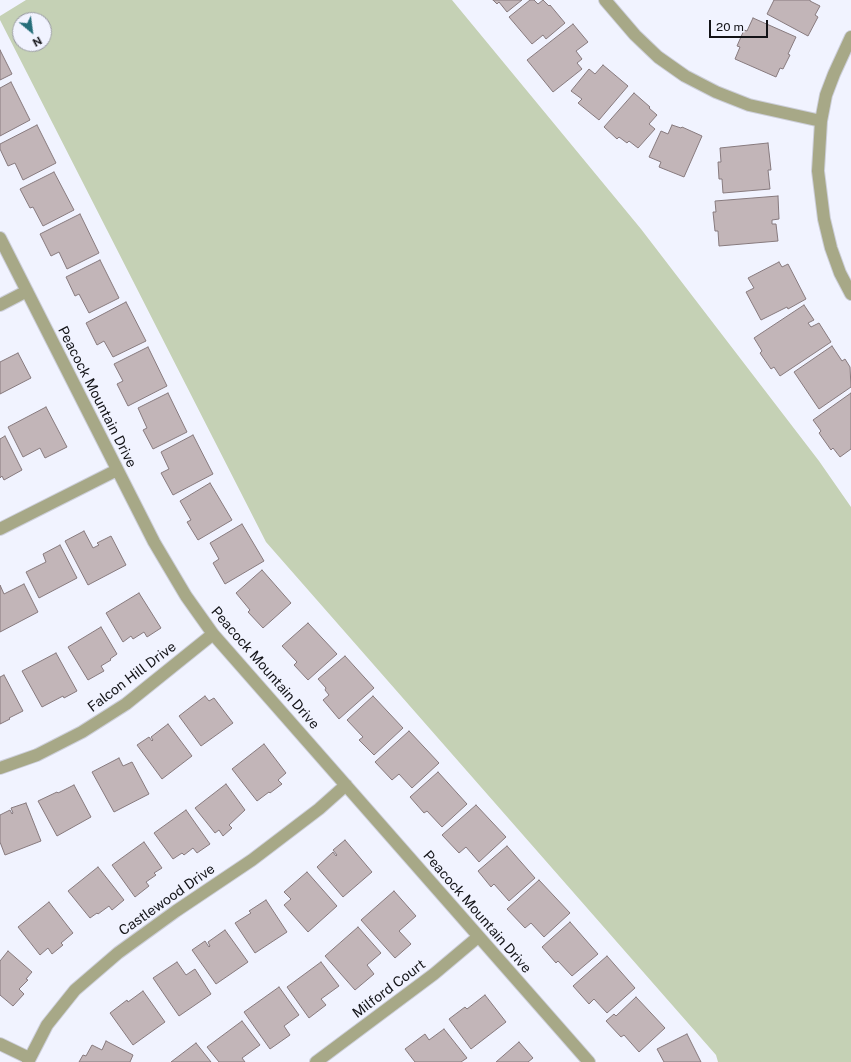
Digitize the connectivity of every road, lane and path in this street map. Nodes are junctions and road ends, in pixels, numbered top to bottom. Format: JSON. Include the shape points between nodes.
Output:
{"nodes":[{"id":1,"x":605,"y":0,"type":"edge"},
{"id":2,"x":851,"y":37,"type":"edge"},
{"id":3,"x":821,"y":121,"type":"junction"},
{"id":4,"x":0,"y":238,"type":"edge"},
{"id":5,"x":27,"y":291,"type":"junction"},
{"id":6,"x":851,"y":294,"type":"edge"},
{"id":7,"x":0,"y":305,"type":"edge"},
{"id":8,"x":117,"y":470,"type":"junction"},
{"id":9,"x":0,"y":530,"type":"edge"},
{"id":10,"x":214,"y":634,"type":"junction"},
{"id":11,"x":0,"y":768,"type":"edge"},
{"id":12,"x":346,"y":785,"type":"junction"},
{"id":13,"x":478,"y":936,"type":"junction"},
{"id":14,"x":0,"y":1044,"type":"edge"},
{"id":15,"x":28,"y":1060,"type":"edge"},
{"id":16,"x":316,"y":1062,"type":"edge"},
{"id":17,"x":589,"y":1062,"type":"edge"}],
"edges":[{"from":1,"to":3,"type":"street","via":[[658,57],[685,76],[749,105]]},
{"from":2,"to":3,"type":"street","via":[[826,95]]},
{"from":3,"to":6,"type":"street","via":[[818,171],[824,219],[834,257]]},
{"from":4,"to":5,"type":"street","name":"Peacock Mountain Drive"},
{"from":5,"to":7,"type":"street"},
{"from":5,"to":8,"type":"street","name":"Peacock Mountain Drive"},
{"from":8,"to":9,"type":"street"},
{"from":8,"to":10,"type":"street","name":"Peacock Mountain Drive","via":[[158,549],[186,596]]},
{"from":10,"to":11,"type":"street","name":"Falcon Hill Drive","via":[[126,704],[82,732],[38,755]]},
{"from":10,"to":12,"type":"street","name":"Peacock Mountain Drive"},
{"from":12,"to":13,"type":"street","name":"Peacock Mountain Drive"},
{"from":12,"to":15,"type":"street","name":"Castlewood Drive","via":[[252,860],[118,953],[74,990],[47,1025]]},
{"from":13,"to":16,"type":"street","name":"Milford Court","via":[[434,974]]},
{"from":13,"to":17,"type":"street","name":"Peacock Mountain Drive"},
{"from":14,"to":15,"type":"street"}]}
